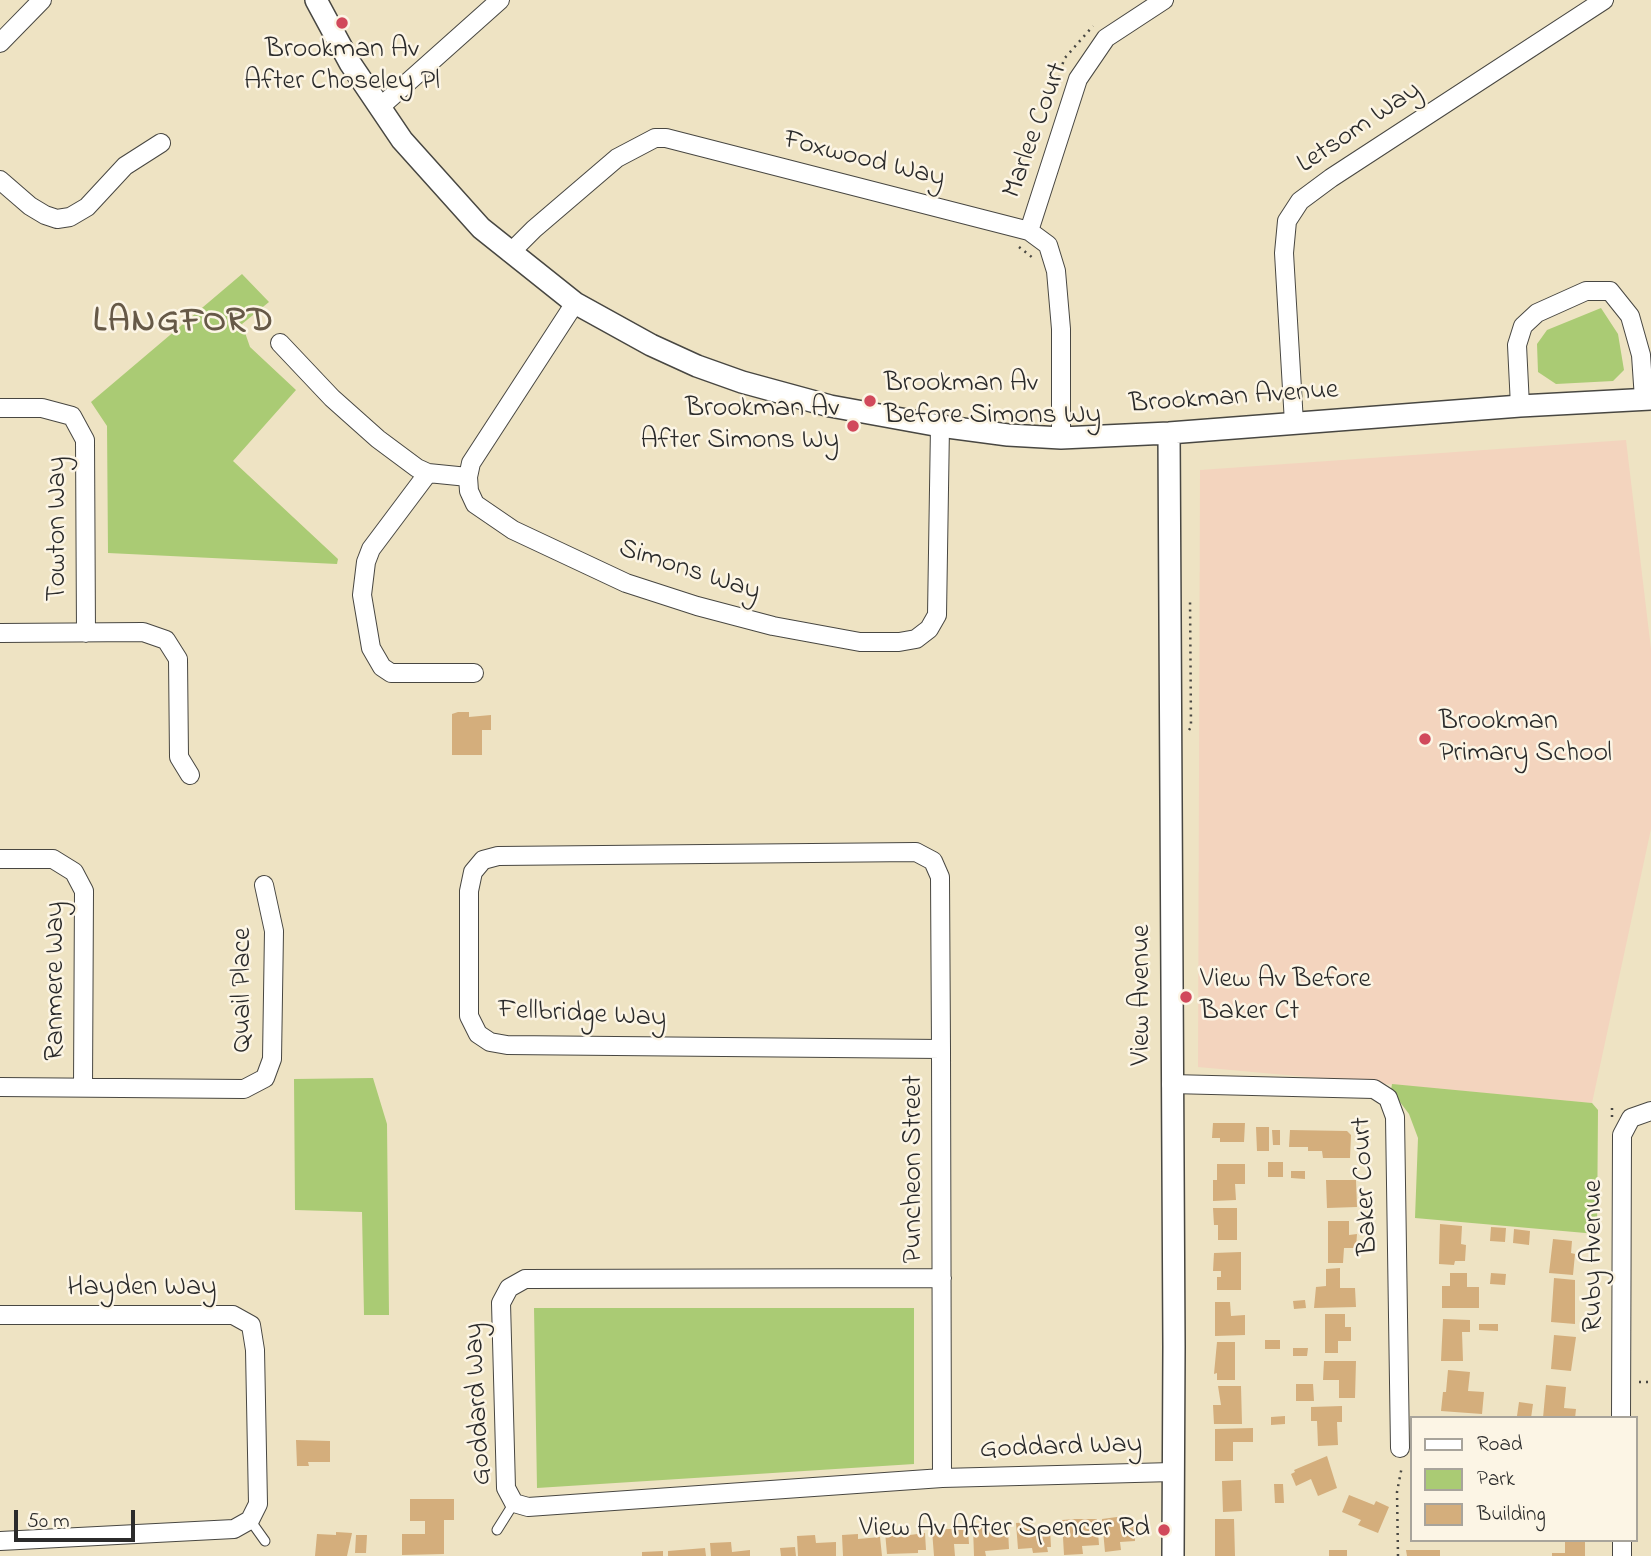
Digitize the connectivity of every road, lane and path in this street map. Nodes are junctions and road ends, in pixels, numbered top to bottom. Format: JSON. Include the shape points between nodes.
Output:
{"nodes":[{"id":1,"x":316,"y":0,"type":"edge"},
{"id":2,"x":500,"y":0,"type":"edge"},
{"id":3,"x":1164,"y":0,"type":"edge"},
{"id":4,"x":1604,"y":0,"type":"edge"},
{"id":5,"x":36,"y":2,"type":"edge"},
{"id":6,"x":0,"y":43,"type":"edge"},
{"id":7,"x":379,"y":108,"type":"junction"},
{"id":8,"x":161,"y":143,"type":"dead end"},
{"id":9,"x":0,"y":180,"type":"edge"},
{"id":10,"x":1029,"y":231,"type":"junction"},
{"id":11,"x":510,"y":253,"type":"junction"},
{"id":12,"x":575,"y":303,"type":"junction"},
{"id":13,"x":280,"y":343,"type":"dead end"},
{"id":14,"x":1648,"y":399,"type":"edge"},
{"id":15,"x":1520,"y":406,"type":"junction"},
{"id":16,"x":0,"y":408,"type":"edge"},
{"id":17,"x":1294,"y":423,"type":"junction"},
{"id":18,"x":940,"y":426,"type":"junction"},
{"id":19,"x":1169,"y":433,"type":"junction"},
{"id":20,"x":1061,"y":438,"type":"junction"},
{"id":21,"x":428,"y":473,"type":"junction"},
{"id":22,"x":468,"y":477,"type":"junction"},
{"id":23,"x":0,"y":633,"type":"edge"},
{"id":24,"x":86,"y":633,"type":"junction"},
{"id":25,"x":474,"y":673,"type":"dead end"},
{"id":26,"x":190,"y":775,"type":"dead end"},
{"id":27,"x":0,"y":859,"type":"edge"},
{"id":28,"x":933,"y":862,"type":"joint"},
{"id":29,"x":264,"y":885,"type":"dead end"},
{"id":30,"x":941,"y":1049,"type":"junction"},
{"id":31,"x":1171,"y":1084,"type":"junction"},
{"id":32,"x":0,"y":1087,"type":"edge"},
{"id":33,"x":83,"y":1087,"type":"junction"},
{"id":34,"x":1651,"y":1111,"type":"edge"},
{"id":35,"x":942,"y":1278,"type":"junction"},
{"id":36,"x":0,"y":1315,"type":"edge"},
{"id":37,"x":1621,"y":1416,"type":"edge"},
{"id":38,"x":1400,"y":1448,"type":"joint"},
{"id":39,"x":1173,"y":1472,"type":"junction"},
{"id":40,"x":942,"y":1478,"type":"junction"},
{"id":41,"x":514,"y":1503,"type":"junction"},
{"id":42,"x":250,"y":1520,"type":"junction"},
{"id":43,"x":497,"y":1530,"type":"dead end"},
{"id":44,"x":0,"y":1541,"type":"edge"},
{"id":45,"x":265,"y":1541,"type":"dead end"},
{"id":46,"x":1173,"y":1556,"type":"edge"},
{"id":47,"x":1398,"y":1556,"type":"edge"}],
"edges":[{"from":1,"to":7,"type":"street","name":"Brookman Avenue"},
{"from":2,"to":7,"type":"street"},
{"from":3,"to":10,"type":"street","name":"Marlee Court","via":[[1106,37],[1078,79]]},
{"from":4,"to":17,"type":"street","name":"Letsom Way","via":[[1300,201],[1287,221],[1284,253]]},
{"from":5,"to":6,"type":"street"},
{"from":7,"to":11,"type":"street","name":"Brookman Avenue","via":[[447,192]]},
{"from":8,"to":9,"type":"street","via":[[125,166],[87,207],[70,217],[45,215]]},
{"from":10,"to":11,"type":"street","name":"Foxwood Way","via":[[655,138],[617,158]]},
{"from":10,"to":20,"type":"street","via":[[1048,245],[1056,271]]},
{"from":11,"to":12,"type":"street","name":"Brookman Avenue"},
{"from":12,"to":18,"type":"street","name":"Brookman Avenue","via":[[651,345],[741,382],[830,406]]},
{"from":12,"to":22,"type":"street","via":[[471,463]]},
{"from":13,"to":21,"type":"street","via":[[378,439]]},
{"from":14,"to":15,"type":"street","name":"Brookman Avenue"},
{"from":14,"to":15,"type":"street","via":[[1630,316],[1610,291],[1586,291],[1537,313],[1523,326],[1517,345]]},
{"from":15,"to":17,"type":"street","name":"Brookman Avenue"},
{"from":16,"to":24,"type":"street","name":"Towton Way","via":[[42,408],[72,416],[85,440]]},
{"from":17,"to":19,"type":"street","name":"Brookman Avenue"},
{"from":18,"to":20,"type":"street","name":"Brookman Avenue"},
{"from":18,"to":22,"type":"street","name":"Simons Way","via":[[937,615],[916,639],[899,642],[860,642],[773,626],[626,583],[524,536],[487,513],[468,491]]},
{"from":19,"to":20,"type":"street","name":"Brookman Avenue"},
{"from":19,"to":31,"type":"street","name":"View Avenue"},
{"from":21,"to":22,"type":"street"},
{"from":21,"to":25,"type":"street","via":[[371,548],[366,562],[362,595],[371,648],[391,673]]},
{"from":23,"to":24,"type":"street","name":"Towton Way"},
{"from":24,"to":26,"type":"street","via":[[143,632],[166,640],[178,659],[179,757]]},
{"from":27,"to":33,"type":"street","name":"Ranmere Way","via":[[54,859],[74,872],[84,891]]},
{"from":28,"to":30,"type":"street","name":"Puncheon Street","via":[[940,877]]},
{"from":28,"to":30,"type":"street","name":"Fellbridge Way","via":[[916,852],[498,856],[483,860],[473,872],[469,891],[469,1016],[478,1034],[507,1045]]},
{"from":29,"to":33,"type":"street","name":"Quail Place","via":[[274,931],[272,1059],[265,1078],[244,1089]]},
{"from":30,"to":35,"type":"street","name":"Puncheon Street"},
{"from":31,"to":38,"type":"street","name":"Baker Court","via":[[1374,1089],[1388,1098],[1395,1117]]},
{"from":31,"to":39,"type":"street","name":"View Avenue"},
{"from":32,"to":33,"type":"street","name":"Ranmere Way"},
{"from":34,"to":37,"type":"street","name":"Ruby Avenue","via":[[1631,1118],[1622,1135]]},
{"from":35,"to":40,"type":"street","name":"Puncheon Street"},
{"from":35,"to":41,"type":"street","name":"Goddard Way","via":[[526,1279],[509,1288],[501,1303],[506,1488]]},
{"from":36,"to":42,"type":"street","name":"Hayden Way","via":[[233,1315],[251,1325],[256,1350],[258,1504]]},
{"from":38,"to":47,"type":"path"},
{"from":39,"to":40,"type":"street","name":"Goddard Way"},
{"from":39,"to":46,"type":"street","name":"View Avenue"},
{"from":40,"to":41,"type":"street","name":"Goddard Way","via":[[528,1507]]},
{"from":41,"to":43,"type":"lane"},
{"from":42,"to":44,"type":"street","via":[[234,1529]]},
{"from":42,"to":45,"type":"lane"}]}
